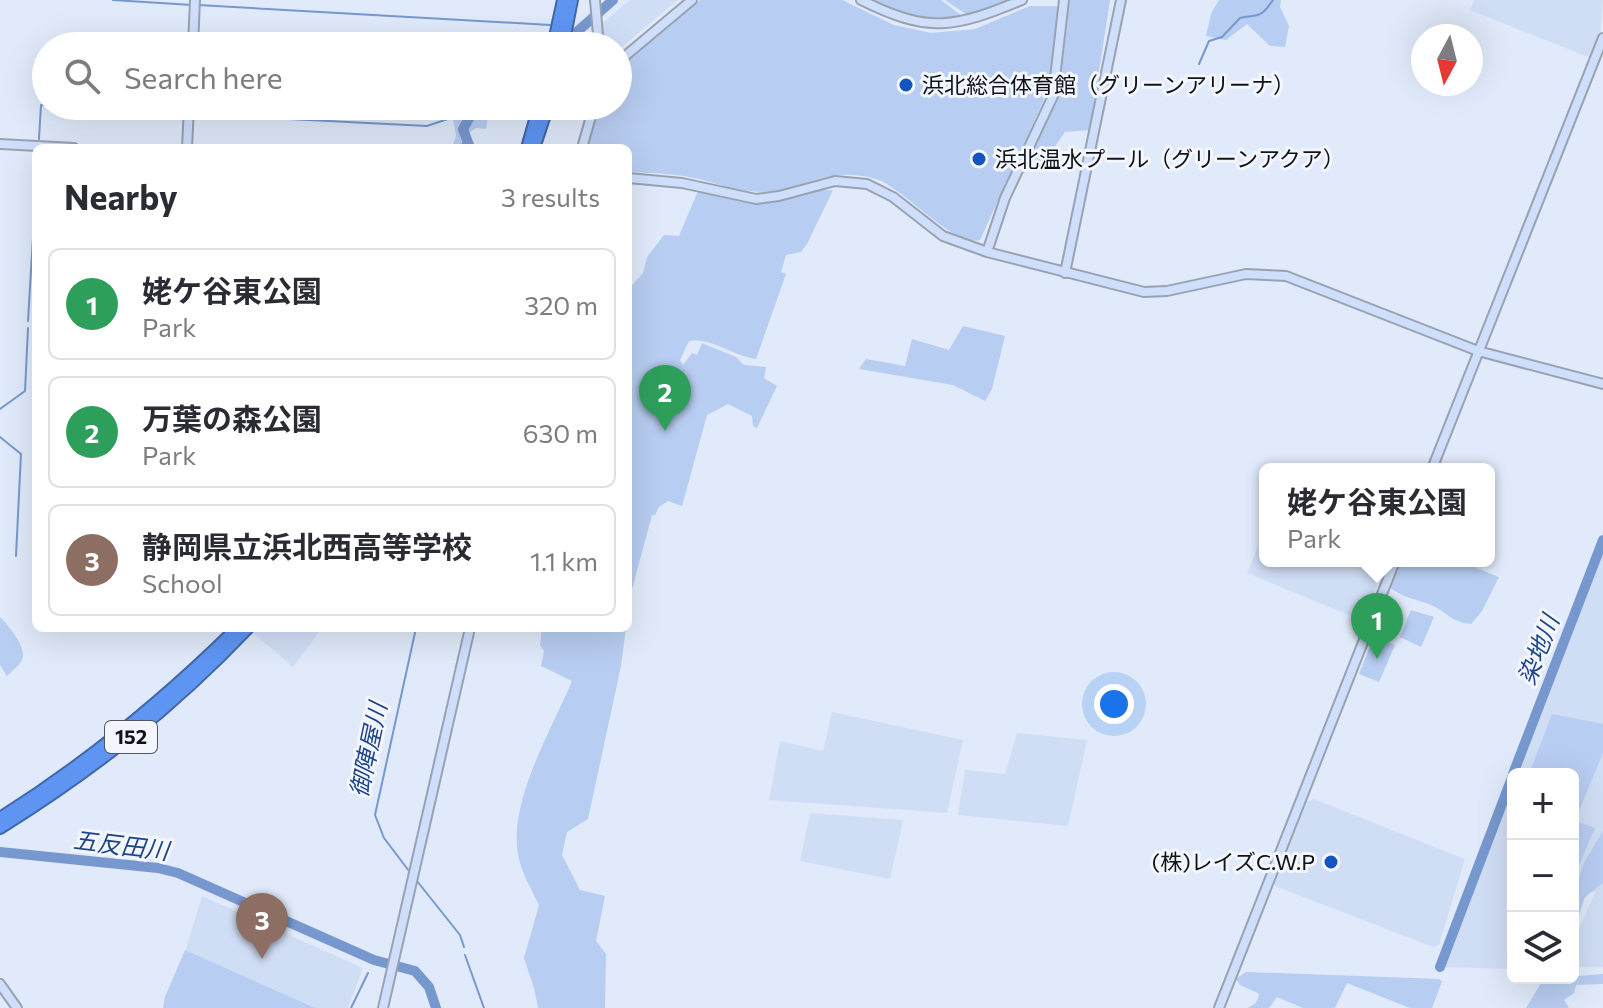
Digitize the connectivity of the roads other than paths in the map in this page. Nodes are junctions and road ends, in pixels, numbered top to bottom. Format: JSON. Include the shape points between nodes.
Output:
{"nodes":[{"id":1,"x":563,"y":0,"type":"edge"},
{"id":2,"x":572,"y":0,"type":"edge"},
{"id":3,"x":692,"y":0,"type":"edge"},
{"id":4,"x":861,"y":0,"type":"edge"},
{"id":5,"x":1022,"y":0,"type":"edge"},
{"id":6,"x":1064,"y":0,"type":"edge"},
{"id":7,"x":1121,"y":0,"type":"edge"},
{"id":8,"x":595,"y":1,"type":"edge"},
{"id":9,"x":195,"y":3,"type":"edge"},
{"id":10,"x":194,"y":32,"type":"edge"},
{"id":11,"x":556,"y":32,"type":"edge"},
{"id":12,"x":566,"y":32,"type":"edge"},
{"id":13,"x":598,"y":32,"type":"edge"},
{"id":14,"x":1603,"y":38,"type":"edge"},
{"id":15,"x":632,"y":50,"type":"edge"},
{"id":16,"x":189,"y":120,"type":"edge"},
{"id":17,"x":535,"y":120,"type":"edge"},
{"id":18,"x":543,"y":120,"type":"edge"},
{"id":19,"x":590,"y":120,"type":"edge"},
{"id":20,"x":0,"y":144,"type":"edge"},
{"id":21,"x":187,"y":144,"type":"edge"},
{"id":22,"x":528,"y":144,"type":"edge"},
{"id":23,"x":535,"y":144,"type":"edge"},
{"id":24,"x":583,"y":144,"type":"edge"},
{"id":25,"x":32,"y":146,"type":"edge"},
{"id":26,"x":632,"y":178,"type":"edge"},
{"id":27,"x":987,"y":252,"type":"junction"},
{"id":28,"x":1065,"y":273,"type":"junction"},
{"id":29,"x":1478,"y":351,"type":"junction"},
{"id":30,"x":1603,"y":384,"type":"edge"},
{"id":31,"x":1434,"y":463,"type":"edge"},
{"id":32,"x":1393,"y":567,"type":"edge"},
{"id":33,"x":233,"y":632,"type":"edge"},
{"id":34,"x":244,"y":632,"type":"edge"},
{"id":35,"x":469,"y":632,"type":"edge"},
{"id":36,"x":0,"y":818,"type":"edge"},
{"id":37,"x":0,"y":828,"type":"edge"},
{"id":38,"x":0,"y":984,"type":"edge"},
{"id":39,"x":17,"y":1008,"type":"edge"},
{"id":40,"x":383,"y":1008,"type":"edge"},
{"id":41,"x":1219,"y":1008,"type":"edge"}],
"edges":[{"from":1,"to":11,"type":"highway"},
{"from":2,"to":12,"type":"highway"},
{"from":3,"to":15,"type":"street"},
{"from":4,"to":5,"type":"street","via":[[931,25],[964,22]]},
{"from":6,"to":27,"type":"street","via":[[1053,96],[1005,198]]},
{"from":7,"to":28,"type":"street"},
{"from":8,"to":13,"type":"street"},
{"from":9,"to":10,"type":"street"},
{"from":14,"to":29,"type":"street"},
{"from":16,"to":21,"type":"street"},
{"from":17,"to":22,"type":"highway"},
{"from":18,"to":23,"type":"highway"},
{"from":19,"to":24,"type":"street"},
{"from":20,"to":25,"type":"street"},
{"from":26,"to":27,"type":"street","via":[[752,199],[835,181],[867,184],[943,236]]},
{"from":27,"to":28,"type":"street"},
{"from":28,"to":29,"type":"street","via":[[1151,292],[1246,274],[1281,275]]},
{"from":29,"to":30,"type":"street"},
{"from":29,"to":31,"type":"street"},
{"from":32,"to":41,"type":"street"},
{"from":33,"to":36,"type":"highway","number":"152","via":[[169,693]]},
{"from":34,"to":37,"type":"highway","number":"152","via":[[177,699],[106,758]]},
{"from":35,"to":40,"type":"street"},
{"from":38,"to":39,"type":"street"}]}
